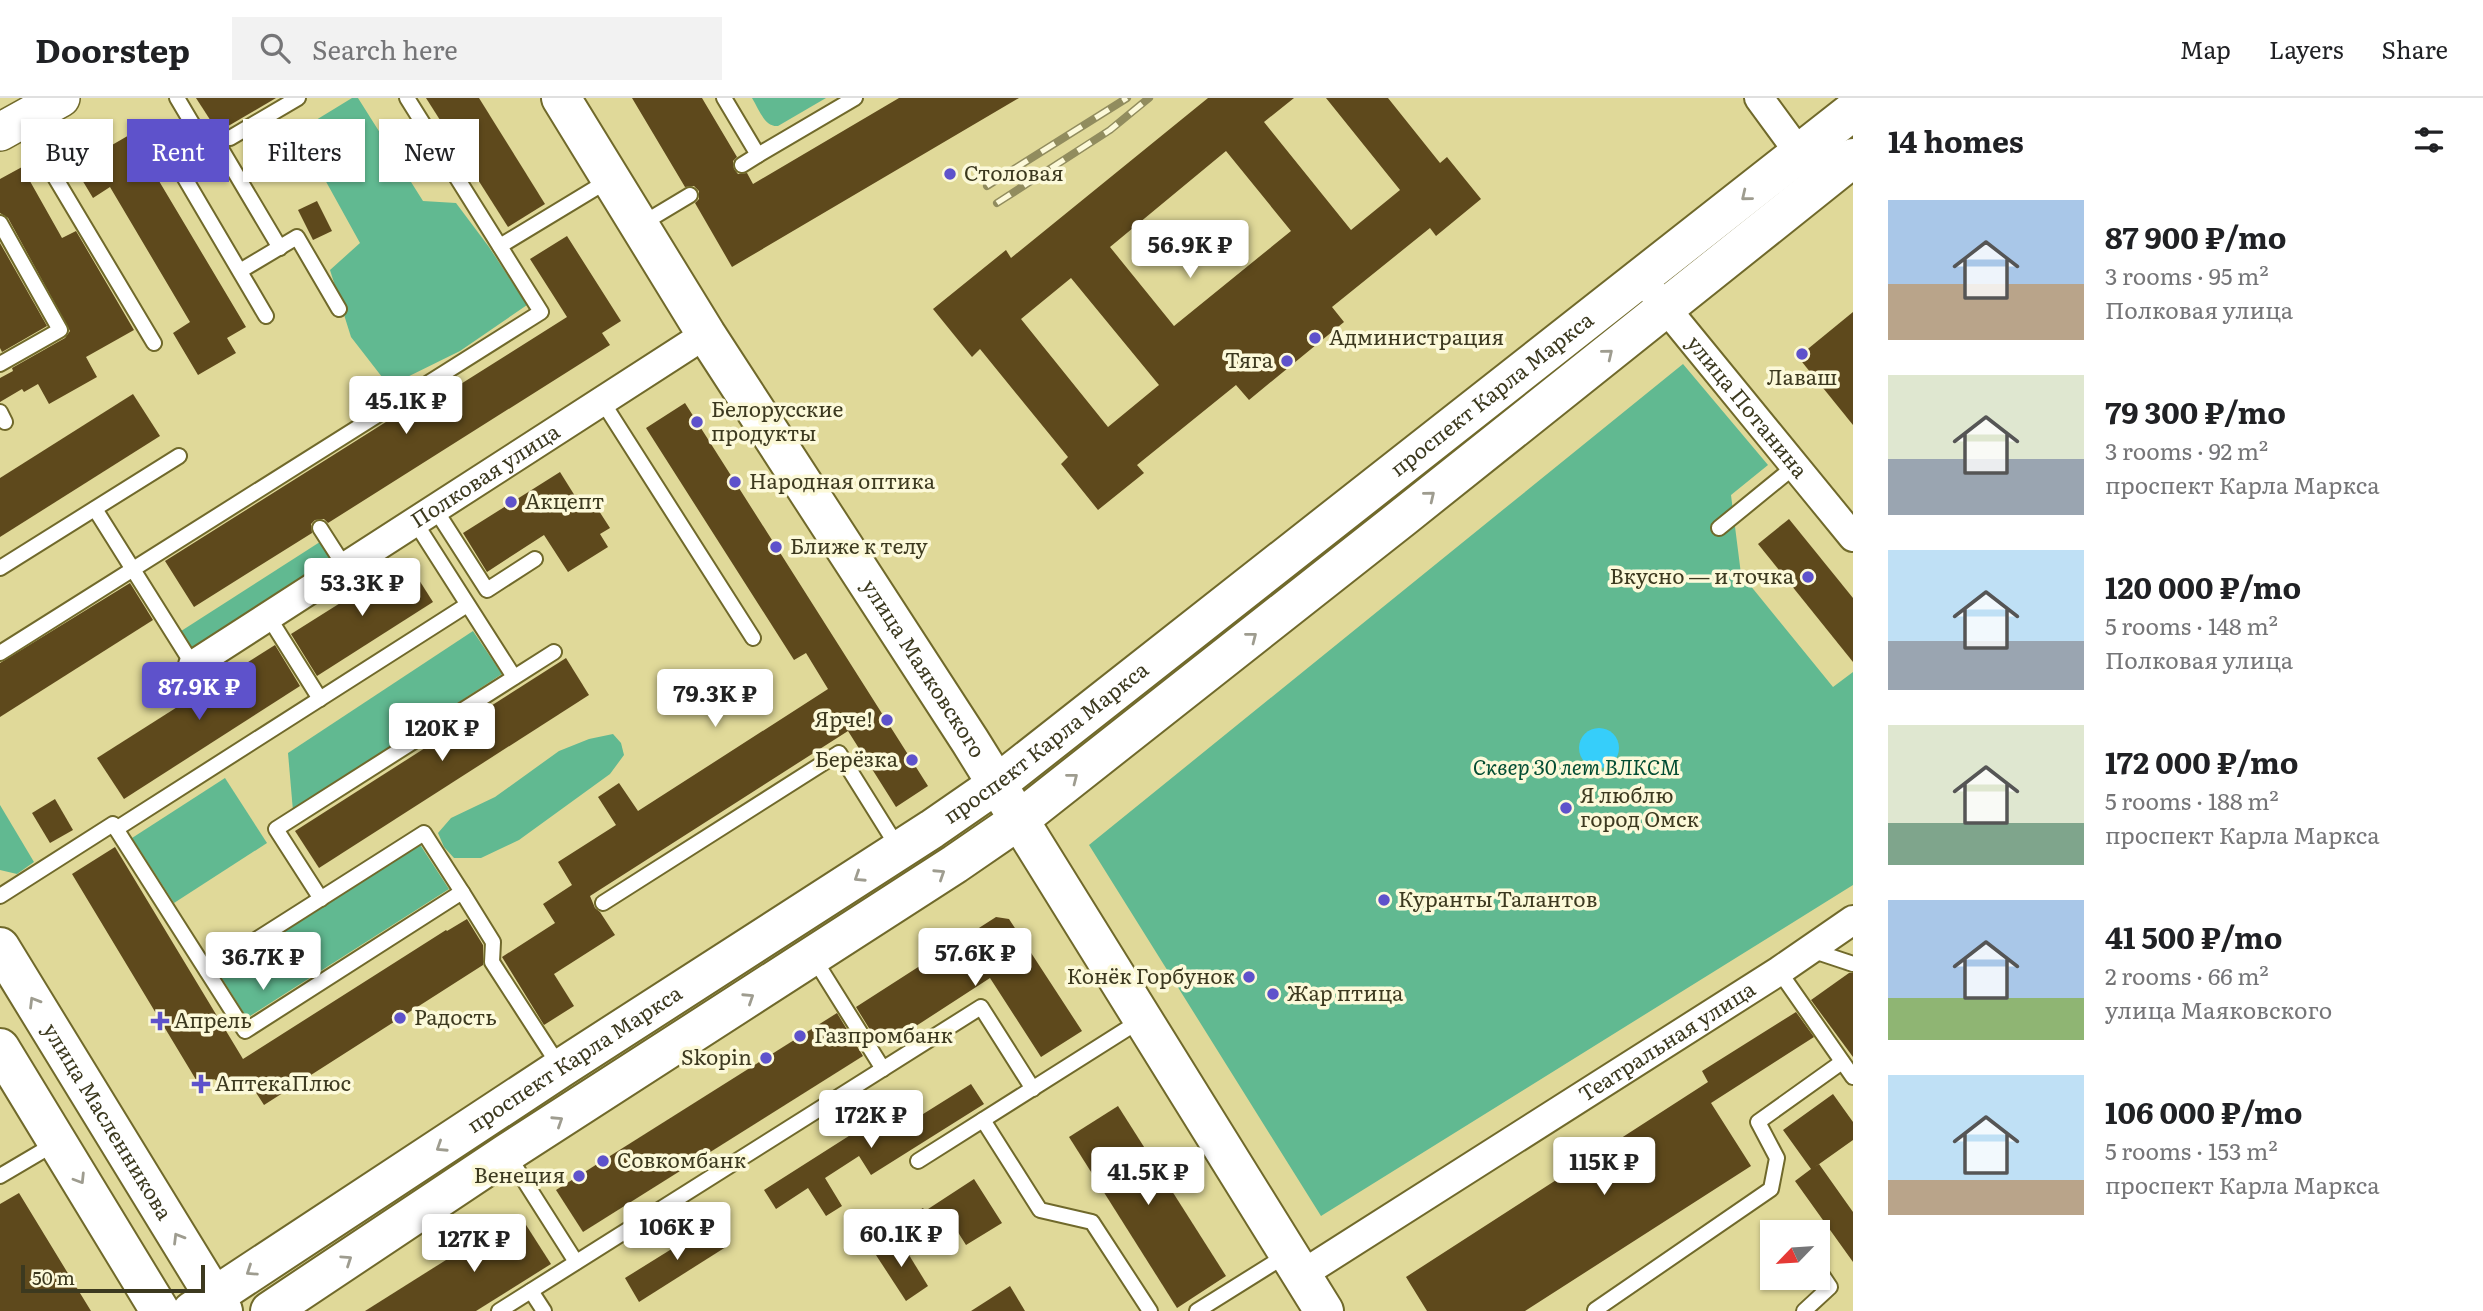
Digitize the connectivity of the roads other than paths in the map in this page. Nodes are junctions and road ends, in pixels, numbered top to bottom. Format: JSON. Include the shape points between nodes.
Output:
{"nodes":[{"id":1,"x":61,"y":98,"type":"edge"},
{"id":2,"x":177,"y":98,"type":"edge"},
{"id":3,"x":298,"y":98,"type":"edge"},
{"id":4,"x":407,"y":98,"type":"edge"},
{"id":5,"x":562,"y":98,"type":"edge"},
{"id":6,"x":724,"y":98,"type":"edge"},
{"id":7,"x":855,"y":98,"type":"edge"},
{"id":8,"x":1759,"y":98,"type":"edge"},
{"id":9,"x":1853,"y":111,"type":"edge"},
{"id":10,"x":189,"y":119,"type":"edge"},
{"id":11,"x":11,"y":126,"type":"edge"},
{"id":12,"x":230,"y":138,"type":"dead end"},
{"id":13,"x":758,"y":155,"type":"junction"},
{"id":14,"x":1853,"y":158,"type":"edge"},
{"id":15,"x":229,"y":162,"type":"edge"},
{"id":16,"x":742,"y":165,"type":"dead end"},
{"id":17,"x":1810,"y":168,"type":"junction"},
{"id":18,"x":611,"y":179,"type":"junction"},
{"id":19,"x":187,"y":182,"type":"edge"},
{"id":20,"x":690,"y":195,"type":"dead end"},
{"id":21,"x":0,"y":223,"type":"edge"},
{"id":22,"x":640,"y":225,"type":"junction"},
{"id":23,"x":500,"y":246,"type":"junction"},
{"id":24,"x":280,"y":248,"type":"junction"},
{"id":25,"x":240,"y":271,"type":"junction"},
{"id":26,"x":1653,"y":294,"type":"junction"},
{"id":27,"x":340,"y":309,"type":"dead end"},
{"id":28,"x":266,"y":316,"type":"dead end"},
{"id":29,"x":706,"y":334,"type":"junction"},
{"id":30,"x":154,"y":343,"type":"dead end"},
{"id":31,"x":0,"y":364,"type":"edge"},
{"id":32,"x":602,"y":401,"type":"junction"},
{"id":33,"x":179,"y":456,"type":"dead end"},
{"id":34,"x":1795,"y":466,"type":"junction"},
{"id":35,"x":94,"y":509,"type":"junction"},
{"id":36,"x":425,"y":516,"type":"junction"},
{"id":37,"x":320,"y":527,"type":"dead end"},
{"id":38,"x":1719,"y":528,"type":"dead end"},
{"id":39,"x":1853,"y":537,"type":"edge"},
{"id":40,"x":536,"y":559,"type":"dead end"},
{"id":41,"x":345,"y":567,"type":"junction"},
{"id":42,"x":0,"y":568,"type":"edge"},
{"id":43,"x":133,"y":569,"type":"junction"},
{"id":44,"x":467,"y":605,"type":"junction"},
{"id":45,"x":268,"y":617,"type":"junction"},
{"id":46,"x":753,"y":638,"type":"dead end"},
{"id":47,"x":554,"y":652,"type":"dead end"},
{"id":48,"x":0,"y":653,"type":"edge"},
{"id":49,"x":193,"y":664,"type":"joint"},
{"id":50,"x":514,"y":677,"type":"junction"},
{"id":51,"x":320,"y":699,"type":"junction"},
{"id":52,"x":997,"y":784,"type":"junction"},
{"id":53,"x":1019,"y":820,"type":"junction"},
{"id":54,"x":116,"y":829,"type":"junction"},
{"id":55,"x":900,"y":850,"type":"junction"},
{"id":56,"x":461,"y":892,"type":"junction"},
{"id":57,"x":0,"y":896,"type":"edge"},
{"id":58,"x":321,"y":899,"type":"junction"},
{"id":59,"x":603,"y":903,"type":"dead end"},
{"id":60,"x":1853,"y":920,"type":"edge"},
{"id":61,"x":0,"y":947,"type":"edge"},
{"id":62,"x":1810,"y":950,"type":"junction"},
{"id":63,"x":813,"y":956,"type":"junction"},
{"id":64,"x":1853,"y":964,"type":"edge"},
{"id":65,"x":207,"y":971,"type":"junction"},
{"id":66,"x":1779,"y":971,"type":"junction"},
{"id":67,"x":1142,"y":1019,"type":"junction"},
{"id":68,"x":0,"y":1048,"type":"edge"},
{"id":69,"x":1842,"y":1062,"type":"junction"},
{"id":70,"x":561,"y":1068,"type":"junction"},
{"id":71,"x":883,"y":1069,"type":"junction"},
{"id":72,"x":1853,"y":1077,"type":"edge"},
{"id":73,"x":1033,"y":1089,"type":"junction"},
{"id":74,"x":983,"y":1120,"type":"junction"},
{"id":75,"x":57,"y":1142,"type":"junction"},
{"id":76,"x":507,"y":1153,"type":"junction"},
{"id":77,"x":918,"y":1161,"type":"dead end"},
{"id":78,"x":0,"y":1176,"type":"edge"},
{"id":79,"x":576,"y":1262,"type":"junction"},
{"id":80,"x":1295,"y":1264,"type":"junction"},
{"id":81,"x":1827,"y":1290,"type":"edge"},
{"id":82,"x":531,"y":1291,"type":"junction"},
{"id":83,"x":209,"y":1306,"type":"edge"},
{"id":84,"x":1595,"y":1310,"type":"edge"},
{"id":85,"x":160,"y":1311,"type":"edge"},
{"id":86,"x":270,"y":1311,"type":"edge"},
{"id":87,"x":499,"y":1311,"type":"edge"},
{"id":88,"x":544,"y":1311,"type":"edge"},
{"id":89,"x":1150,"y":1311,"type":"edge"},
{"id":90,"x":1197,"y":1311,"type":"edge"},
{"id":91,"x":1324,"y":1311,"type":"edge"},
{"id":92,"x":1804,"y":1311,"type":"edge"}],
"edges":[{"from":1,"to":11,"type":"street"},
{"from":2,"to":10,"type":"lane"},
{"from":3,"to":12,"type":"lane"},
{"from":4,"to":23,"type":"lane"},
{"from":5,"to":18,"type":"main road","name":"улица Маяковского"},
{"from":6,"to":13,"type":"lane"},
{"from":7,"to":13,"type":"lane"},
{"from":8,"to":17,"type":"street"},
{"from":9,"to":17,"type":"main road","name":"проспект Карла Маркса"},
{"from":11,"to":30,"type":"lane"},
{"from":13,"to":16,"type":"lane"},
{"from":14,"to":17,"type":"main road","name":"проспект Карла Маркса"},
{"from":15,"to":24,"type":"lane"},
{"from":17,"to":26,"type":"main road","name":"проспект Карла Маркса"},
{"from":18,"to":22,"type":"main road","name":"улица Маяковского"},
{"from":18,"to":23,"type":"lane"},
{"from":19,"to":25,"type":"lane"},
{"from":20,"to":22,"type":"lane"},
{"from":21,"to":31,"type":"lane","via":[[60,330]]},
{"from":22,"to":29,"type":"main road","name":"улица Маяковского"},
{"from":23,"to":43,"type":"lane","via":[[541,312],[288,477]]},
{"from":24,"to":25,"type":"lane"},
{"from":24,"to":27,"type":"lane","via":[[297,237]]},
{"from":25,"to":28,"type":"lane"},
{"from":26,"to":34,"type":"street","name":"улица Потанина"},
{"from":26,"to":52,"type":"main road","name":"проспект Карла Маркса","via":[[1328,523]]},
{"from":53,"to":26,"type":"main road","name":"проспект Карла Маркса","one_way":true},
{"from":29,"to":32,"type":"street","name":"Полковая улица"},
{"from":29,"to":52,"type":"main road","name":"улица Маяковского"},
{"from":32,"to":36,"type":"street","name":"Полковая улица"},
{"from":32,"to":46,"type":"lane"},
{"from":33,"to":35,"type":"lane"},
{"from":34,"to":38,"type":"lane"},
{"from":34,"to":39,"type":"street","name":"улица Потанина"},
{"from":35,"to":42,"type":"lane"},
{"from":35,"to":43,"type":"lane"},
{"from":36,"to":40,"type":"lane","via":[[487,590]]},
{"from":36,"to":41,"type":"street","name":"Полковая улица"},
{"from":36,"to":44,"type":"lane"},
{"from":37,"to":41,"type":"lane"},
{"from":41,"to":45,"type":"street","name":"Полковая улица"},
{"from":43,"to":48,"type":"lane"},
{"from":43,"to":49,"type":"lane"},
{"from":44,"to":50,"type":"lane"},
{"from":44,"to":51,"type":"lane"},
{"from":45,"to":49,"type":"street","name":"Полковая улица"},
{"from":45,"to":51,"type":"lane"},
{"from":47,"to":50,"type":"lane"},
{"from":50,"to":58,"type":"lane","via":[[276,829]]},
{"from":51,"to":54,"type":"lane"},
{"from":52,"to":53,"type":"main road","name":"улица Маяковского"},
{"from":52,"to":55,"type":"main road","name":"проспект Карла Маркса"},
{"from":63,"to":53,"type":"main road","name":"проспект Карла Маркса","one_way":true},
{"from":53,"to":67,"type":"main road","name":"улица Маяковского"},
{"from":54,"to":57,"type":"lane","via":[[113,824]]},
{"from":54,"to":65,"type":"lane"},
{"from":55,"to":59,"type":"lane","via":[[839,753]]},
{"from":55,"to":70,"type":"main road","name":"проспект Карла Маркса","one_way":true},
{"from":56,"to":58,"type":"lane","via":[[424,833]]},
{"from":56,"to":65,"type":"lane","via":[[245,1031]]},
{"from":56,"to":70,"type":"lane","via":[[493,942],[492,962]]},
{"from":58,"to":65,"type":"lane"},
{"from":60,"to":62,"type":"street","name":"Театральная улица"},
{"from":83,"to":61,"type":"main road","name":"улица Масленникова","one_way":true},
{"from":62,"to":64,"type":"lane"},
{"from":62,"to":66,"type":"street","name":"Театральная улица"},
{"from":63,"to":71,"type":"lane"},
{"from":76,"to":63,"type":"main road","name":"проспект Карла Маркса","one_way":true},
{"from":66,"to":69,"type":"lane"},
{"from":66,"to":80,"type":"street","name":"Театральная улица"},
{"from":67,"to":73,"type":"lane"},
{"from":67,"to":80,"type":"main road","name":"улица Маяковского"},
{"from":68,"to":75,"type":"main road"},
{"from":69,"to":72,"type":"lane"},
{"from":69,"to":84,"type":"lane","via":[[1758,1122],[1777,1158],[1771,1189]]},
{"from":70,"to":83,"type":"main road","name":"проспект Карла Маркса","one_way":true},
{"from":71,"to":73,"type":"lane","via":[[981,1007]]},
{"from":71,"to":79,"type":"lane"},
{"from":73,"to":74,"type":"lane"},
{"from":74,"to":77,"type":"lane"},
{"from":74,"to":89,"type":"lane","via":[[1040,1210],[1093,1222]]},
{"from":75,"to":78,"type":"lane"},
{"from":75,"to":85,"type":"main road","one_way":true},
{"from":76,"to":79,"type":"lane"},
{"from":86,"to":76,"type":"main road","name":"проспект Карла Маркса","one_way":true},
{"from":79,"to":82,"type":"lane"},
{"from":80,"to":90,"type":"lane"},
{"from":80,"to":91,"type":"main road","name":"улица Маяковского"},
{"from":81,"to":92,"type":"lane"},
{"from":82,"to":87,"type":"lane"},
{"from":82,"to":88,"type":"lane"}]}
